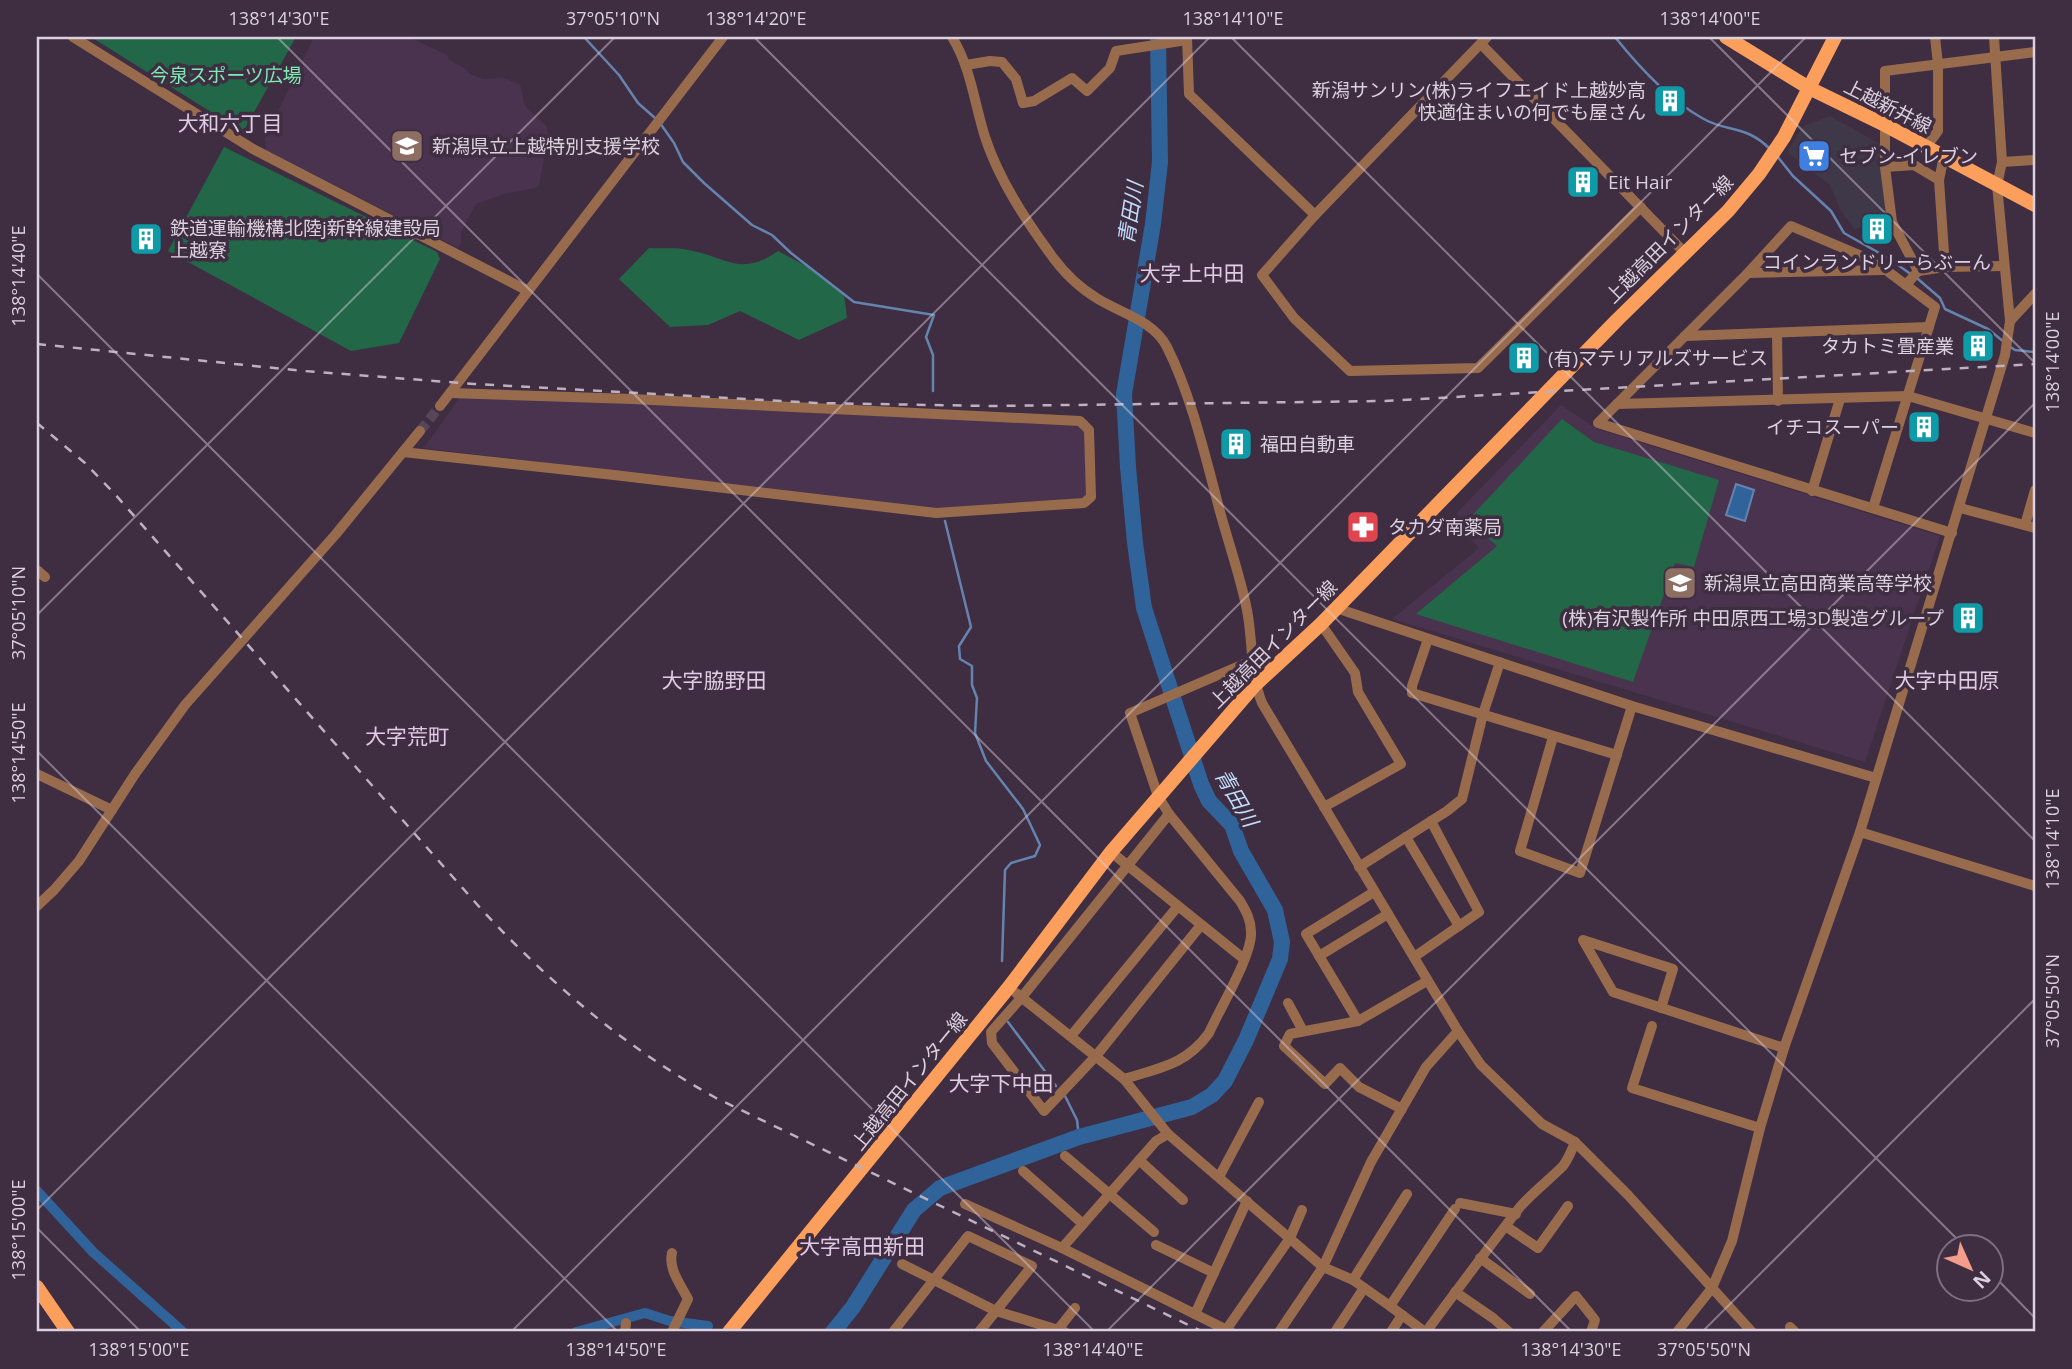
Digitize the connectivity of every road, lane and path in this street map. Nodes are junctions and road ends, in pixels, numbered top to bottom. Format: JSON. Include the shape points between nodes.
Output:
{"nodes":[{"id":1,"x":73,"y":37,"type":"edge"},
{"id":2,"x":723,"y":37,"type":"edge"},
{"id":3,"x":952,"y":37,"type":"edge"},
{"id":4,"x":1726,"y":37,"type":"edge"},
{"id":5,"x":1835,"y":37,"type":"edge"},
{"id":6,"x":1935,"y":37,"type":"edge"},
{"id":7,"x":1994,"y":37,"type":"edge"},
{"id":8,"x":1187,"y":38,"type":"edge"},
{"id":9,"x":1484,"y":40,"type":"edge"},
{"id":10,"x":2035,"y":52,"type":"edge"},
{"id":11,"x":1996,"y":56,"type":"junction"},
{"id":12,"x":1938,"y":64,"type":"junction"},
{"id":13,"x":966,"y":65,"type":"junction"},
{"id":14,"x":1809,"y":88,"type":"junction"},
{"id":15,"x":1885,"y":125,"type":"junction"},
{"id":16,"x":1926,"y":147,"type":"junction"},
{"id":17,"x":1944,"y":156,"type":"junction"},
{"id":18,"x":2035,"y":160,"type":"edge"},
{"id":19,"x":2002,"y":162,"type":"junction"},
{"id":20,"x":1885,"y":167,"type":"junction"},
{"id":21,"x":1939,"y":180,"type":"junction"},
{"id":22,"x":1997,"y":185,"type":"junction"},
{"id":23,"x":2035,"y":205,"type":"edge"},
{"id":24,"x":1641,"y":207,"type":"junction"},
{"id":25,"x":1315,"y":215,"type":"junction"},
{"id":26,"x":1685,"y":253,"type":"junction"},
{"id":27,"x":2004,"y":266,"type":"junction"},
{"id":28,"x":1945,"y":267,"type":"junction"},
{"id":29,"x":1886,"y":270,"type":"junction"},
{"id":30,"x":1748,"y":273,"type":"junction"},
{"id":31,"x":1913,"y":277,"type":"junction"},
{"id":32,"x":528,"y":291,"type":"junction"},
{"id":33,"x":2035,"y":294,"type":"edge"},
{"id":34,"x":2010,"y":321,"type":"junction"},
{"id":35,"x":1929,"y":327,"type":"junction"},
{"id":36,"x":1777,"y":333,"type":"junction"},
{"id":37,"x":1685,"y":337,"type":"junction"},
{"id":38,"x":450,"y":393,"type":"junction"},
{"id":39,"x":1908,"y":396,"type":"junction"},
{"id":40,"x":1840,"y":399,"type":"junction"},
{"id":41,"x":1778,"y":401,"type":"junction"},
{"id":42,"x":1617,"y":404,"type":"junction"},
{"id":43,"x":440,"y":406,"type":"tunnel mouth"},
{"id":44,"x":1986,"y":418,"type":"junction"},
{"id":45,"x":420,"y":431,"type":"tunnel mouth"},
{"id":46,"x":2035,"y":433,"type":"edge"},
{"id":47,"x":403,"y":453,"type":"junction"},
{"id":48,"x":2035,"y":490,"type":"edge"},
{"id":49,"x":1812,"y":491,"type":"junction"},
{"id":50,"x":1872,"y":508,"type":"junction"},
{"id":51,"x":1960,"y":508,"type":"junction"},
{"id":52,"x":2030,"y":527,"type":"edge"},
{"id":53,"x":1952,"y":533,"type":"junction"},
{"id":54,"x":1336,"y":608,"type":"junction"},
{"id":55,"x":1321,"y":624,"type":"junction"},
{"id":56,"x":1428,"y":639,"type":"junction"},
{"id":57,"x":1253,"y":660,"type":"junction"},
{"id":58,"x":1500,"y":662,"type":"junction"},
{"id":59,"x":1255,"y":685,"type":"junction"},
{"id":60,"x":1632,"y":706,"type":"junction"},
{"id":61,"x":1483,"y":714,"type":"junction"},
{"id":62,"x":1553,"y":737,"type":"junction"},
{"id":63,"x":1617,"y":755,"type":"junction"},
{"id":64,"x":37,"y":774,"type":"edge"},
{"id":65,"x":1877,"y":778,"type":"junction"},
{"id":66,"x":1158,"y":796,"type":"junction"},
{"id":67,"x":1324,"y":807,"type":"junction"},
{"id":68,"x":112,"y":810,"type":"junction"},
{"id":69,"x":1169,"y":814,"type":"junction"},
{"id":70,"x":1431,"y":821,"type":"junction"},
{"id":71,"x":1860,"y":832,"type":"junction"},
{"id":72,"x":1406,"y":837,"type":"junction"},
{"id":73,"x":1111,"y":852,"type":"junction"},
{"id":74,"x":1128,"y":866,"type":"junction"},
{"id":75,"x":1359,"y":867,"type":"junction"},
{"id":76,"x":2035,"y":886,"type":"edge"},
{"id":77,"x":1374,"y":891,"type":"junction"},
{"id":78,"x":37,"y":906,"type":"edge"},
{"id":79,"x":1178,"y":906,"type":"junction"},
{"id":80,"x":1388,"y":914,"type":"junction"},
{"id":81,"x":1201,"y":925,"type":"junction"},
{"id":82,"x":1459,"y":926,"type":"junction"},
{"id":83,"x":1319,"y":956,"type":"junction"},
{"id":84,"x":1413,"y":957,"type":"junction"},
{"id":85,"x":1244,"y":959,"type":"junction"},
{"id":86,"x":1427,"y":981,"type":"junction"},
{"id":87,"x":1009,"y":987,"type":"junction"},
{"id":88,"x":1022,"y":998,"type":"junction"},
{"id":89,"x":1287,"y":1003,"type":"dead end"},
{"id":90,"x":1661,"y":1008,"type":"junction"},
{"id":91,"x":1358,"y":1021,"type":"junction"},
{"id":92,"x":1652,"y":1027,"type":"dead end"},
{"id":93,"x":1303,"y":1031,"type":"junction"},
{"id":94,"x":1458,"y":1031,"type":"junction"},
{"id":95,"x":1071,"y":1036,"type":"junction"},
{"id":96,"x":1784,"y":1048,"type":"junction"},
{"id":97,"x":1096,"y":1056,"type":"junction"},
{"id":98,"x":1124,"y":1079,"type":"junction"},
{"id":99,"x":1259,"y":1102,"type":"dead end"},
{"id":100,"x":1402,"y":1109,"type":"junction"},
{"id":101,"x":1760,"y":1128,"type":"junction"},
{"id":102,"x":1165,"y":1130,"type":"junction"},
{"id":103,"x":1575,"y":1142,"type":"junction"},
{"id":104,"x":1065,"y":1156,"type":"dead end"},
{"id":105,"x":1139,"y":1160,"type":"junction"},
{"id":106,"x":1023,"y":1171,"type":"dead end"},
{"id":107,"x":1219,"y":1177,"type":"junction"},
{"id":108,"x":1110,"y":1193,"type":"junction"},
{"id":109,"x":1407,"y":1194,"type":"dead end"},
{"id":110,"x":1183,"y":1200,"type":"dead end"},
{"id":111,"x":1247,"y":1201,"type":"junction"},
{"id":112,"x":965,"y":1204,"type":"dead end"},
{"id":113,"x":1568,"y":1206,"type":"dead end"},
{"id":114,"x":1302,"y":1210,"type":"dead end"},
{"id":115,"x":1516,"y":1214,"type":"junction"},
{"id":116,"x":1083,"y":1224,"type":"junction"},
{"id":117,"x":1507,"y":1227,"type":"junction"},
{"id":118,"x":1154,"y":1232,"type":"dead end"},
{"id":119,"x":1290,"y":1238,"type":"junction"},
{"id":120,"x":1156,"y":1245,"type":"dead end"},
{"id":121,"x":1062,"y":1248,"type":"junction"},
{"id":122,"x":672,"y":1253,"type":"dead end"},
{"id":123,"x":1480,"y":1258,"type":"junction"},
{"id":124,"x":902,"y":1264,"type":"dead end"},
{"id":125,"x":1323,"y":1267,"type":"junction"},
{"id":126,"x":1213,"y":1273,"type":"junction"},
{"id":127,"x":934,"y":1280,"type":"junction"},
{"id":128,"x":1353,"y":1280,"type":"junction"},
{"id":129,"x":37,"y":1287,"type":"edge"},
{"id":130,"x":1364,"y":1288,"type":"junction"},
{"id":131,"x":1712,"y":1288,"type":"junction"},
{"id":132,"x":1455,"y":1292,"type":"junction"},
{"id":133,"x":1530,"y":1294,"type":"dead end"},
{"id":134,"x":1390,"y":1306,"type":"junction"},
{"id":135,"x":1074,"y":1308,"type":"dead end"},
{"id":136,"x":996,"y":1311,"type":"junction"},
{"id":137,"x":1195,"y":1314,"type":"junction"},
{"id":138,"x":1402,"y":1315,"type":"junction"},
{"id":139,"x":676,"y":1325,"type":"edge"},
{"id":140,"x":1228,"y":1331,"type":"edge"},
{"id":141,"x":68,"y":1332,"type":"edge"},
{"id":142,"x":729,"y":1332,"type":"edge"},
{"id":143,"x":893,"y":1332,"type":"edge"},
{"id":144,"x":979,"y":1332,"type":"edge"},
{"id":145,"x":1059,"y":1332,"type":"edge"},
{"id":146,"x":1279,"y":1332,"type":"edge"},
{"id":147,"x":1335,"y":1332,"type":"edge"},
{"id":148,"x":1391,"y":1332,"type":"edge"},
{"id":149,"x":1426,"y":1332,"type":"edge"},
{"id":150,"x":1509,"y":1332,"type":"edge"},
{"id":151,"x":1543,"y":1332,"type":"edge"},
{"id":152,"x":1591,"y":1332,"type":"edge"},
{"id":153,"x":1677,"y":1332,"type":"edge"},
{"id":154,"x":1752,"y":1332,"type":"edge"}],
"edges":[{"from":1,"to":32,"type":"street","via":[[253,149]]},
{"from":2,"to":32,"type":"street"},
{"from":3,"to":13,"type":"street"},
{"from":4,"to":14,"type":"main road","name":"上越新井線"},
{"from":5,"to":14,"type":"main road","name":"上越高田インター線"},
{"from":6,"to":12,"type":"street"},
{"from":7,"to":11,"type":"street"},
{"from":8,"to":13,"type":"street","via":[[1116,51],[1110,68],[1087,91],[1072,78],[1023,103],[1016,79],[1003,62]]},
{"from":8,"to":25,"type":"street","via":[[1189,94]]},
{"from":9,"to":24,"type":"street"},
{"from":9,"to":25,"type":"street"},
{"from":10,"to":11,"type":"street"},
{"from":11,"to":12,"type":"street"},
{"from":11,"to":19,"type":"street"},
{"from":12,"to":15,"type":"street","via":[[1885,71]]},
{"from":12,"to":16,"type":"street","via":[[1938,131]]},
{"from":13,"to":57,"type":"street","via":[[999,171],[1048,252],[1072,280],[1098,300],[1141,322],[1163,341],[1181,382],[1238,573]]},
{"from":14,"to":15,"type":"main road","name":"上越新井線"},
{"from":14,"to":26,"type":"main road","name":"上越高田インター線","via":[[1759,174]]},
{"from":15,"to":16,"type":"main road","name":"上越新井線"},
{"from":15,"to":20,"type":"street"},
{"from":16,"to":17,"type":"main road","name":"上越新井線"},
{"from":17,"to":21,"type":"street"},
{"from":17,"to":22,"type":"main road","name":"上越新井線"},
{"from":18,"to":19,"type":"street"},
{"from":19,"to":22,"type":"street"},
{"from":20,"to":21,"type":"street","via":[[1914,165]]},
{"from":20,"to":31,"type":"street","via":[[1892,222]]},
{"from":21,"to":28,"type":"street"},
{"from":22,"to":23,"type":"main road","name":"上越新井線"},
{"from":22,"to":27,"type":"street"},
{"from":24,"to":25,"type":"street","via":[[1478,368],[1350,370],[1294,318],[1262,275]]},
{"from":24,"to":26,"type":"street"},
{"from":26,"to":54,"type":"main road","name":"上越高田インター線"},
{"from":27,"to":28,"type":"street"},
{"from":27,"to":34,"type":"street"},
{"from":28,"to":31,"type":"street"},
{"from":29,"to":30,"type":"street"},
{"from":29,"to":30,"type":"street","via":[[1791,226]]},
{"from":29,"to":31,"type":"street"},
{"from":30,"to":37,"type":"street"},
{"from":31,"to":35,"type":"street","via":[[1935,307]]},
{"from":32,"to":38,"type":"street"},
{"from":33,"to":34,"type":"street"},
{"from":34,"to":44,"type":"street"},
{"from":35,"to":36,"type":"street"},
{"from":35,"to":39,"type":"street"},
{"from":36,"to":37,"type":"street"},
{"from":36,"to":41,"type":"street"},
{"from":37,"to":42,"type":"street"},
{"from":38,"to":43,"type":"street"},
{"from":38,"to":47,"type":"street","via":[[1080,421],[1089,430],[1091,497],[1071,505],[936,513]]},
{"from":39,"to":40,"type":"street"},
{"from":39,"to":44,"type":"street"},
{"from":39,"to":50,"type":"street"},
{"from":40,"to":41,"type":"street"},
{"from":40,"to":49,"type":"street"},
{"from":41,"to":42,"type":"street"},
{"from":42,"to":49,"type":"street","via":[[1598,424]]},
{"from":44,"to":46,"type":"street"},
{"from":44,"to":51,"type":"street"},
{"from":45,"to":47,"type":"street"},
{"from":47,"to":68,"type":"street","via":[[185,705]]},
{"from":48,"to":52,"type":"street"},
{"from":49,"to":50,"type":"street"},
{"from":50,"to":53,"type":"street"},
{"from":51,"to":52,"type":"street"},
{"from":51,"to":53,"type":"street"},
{"from":53,"to":65,"type":"street"},
{"from":54,"to":55,"type":"main road","name":"上越高田インター線"},
{"from":54,"to":56,"type":"street"},
{"from":55,"to":59,"type":"main road","name":"上越高田インター線"},
{"from":55,"to":67,"type":"street","via":[[1355,673],[1358,692],[1401,764]]},
{"from":56,"to":58,"type":"street"},
{"from":56,"to":61,"type":"street","via":[[1412,693]]},
{"from":57,"to":59,"type":"street"},
{"from":57,"to":66,"type":"street","via":[[1130,713]]},
{"from":58,"to":60,"type":"street"},
{"from":58,"to":61,"type":"street"},
{"from":59,"to":66,"type":"main road","name":"上越高田インター線"},
{"from":59,"to":67,"type":"street"},
{"from":60,"to":63,"type":"street"},
{"from":60,"to":65,"type":"street"},
{"from":61,"to":62,"type":"street"},
{"from":61,"to":70,"type":"street","via":[[1462,799]]},
{"from":62,"to":63,"type":"street"},
{"from":62,"to":63,"type":"street","via":[[1520,852],[1580,873]]},
{"from":64,"to":68,"type":"street"},
{"from":65,"to":71,"type":"street"},
{"from":66,"to":69,"type":"street"},
{"from":66,"to":73,"type":"main road","name":"上越高田インター線"},
{"from":67,"to":75,"type":"street"},
{"from":68,"to":78,"type":"street","via":[[79,861]]},
{"from":69,"to":74,"type":"street"},
{"from":69,"to":85,"type":"street","via":[[1247,912],[1252,933]]},
{"from":70,"to":72,"type":"street"},
{"from":70,"to":82,"type":"street","via":[[1479,912]]},
{"from":71,"to":76,"type":"street"},
{"from":71,"to":96,"type":"street"},
{"from":72,"to":75,"type":"street"},
{"from":72,"to":82,"type":"street"},
{"from":73,"to":74,"type":"street"},
{"from":73,"to":87,"type":"main road","name":"上越高田インター線"},
{"from":74,"to":79,"type":"street"},
{"from":74,"to":88,"type":"street"},
{"from":75,"to":77,"type":"street"},
{"from":77,"to":80,"type":"street"},
{"from":77,"to":83,"type":"street","via":[[1306,934]]},
{"from":79,"to":81,"type":"street"},
{"from":79,"to":95,"type":"street"},
{"from":80,"to":83,"type":"street"},
{"from":80,"to":84,"type":"street"},
{"from":81,"to":85,"type":"street"},
{"from":81,"to":97,"type":"street"},
{"from":82,"to":84,"type":"street"},
{"from":83,"to":91,"type":"street"},
{"from":84,"to":86,"type":"street"},
{"from":85,"to":98,"type":"street","via":[[1209,1033],[1193,1052],[1175,1063]]},
{"from":86,"to":91,"type":"street"},
{"from":86,"to":94,"type":"street"},
{"from":87,"to":88,"type":"street"},
{"from":87,"to":142,"type":"main road","name":"上越高田インター線"},
{"from":88,"to":95,"type":"street"},
{"from":88,"to":97,"type":"street","via":[[991,1032],[992,1043],[1044,1111]]},
{"from":89,"to":93,"type":"street"},
{"from":90,"to":90,"type":"street","via":[[1673,968],[1583,940],[1613,992]]},
{"from":90,"to":96,"type":"street"},
{"from":91,"to":93,"type":"street"},
{"from":92,"to":101,"type":"street","via":[[1632,1088]]},
{"from":93,"to":100,"type":"street","via":[[1290,1034],[1284,1046],[1325,1084],[1340,1068],[1359,1087]]},
{"from":94,"to":100,"type":"street","via":[[1426,1068]]},
{"from":94,"to":103,"type":"street","via":[[1481,1065],[1542,1124]]},
{"from":95,"to":97,"type":"street"},
{"from":96,"to":101,"type":"street"},
{"from":97,"to":98,"type":"street"},
{"from":98,"to":102,"type":"street"},
{"from":99,"to":107,"type":"street"},
{"from":100,"to":125,"type":"street","via":[[1371,1162]]},
{"from":101,"to":131,"type":"street","via":[[1731,1241]]},
{"from":102,"to":105,"type":"street"},
{"from":102,"to":107,"type":"street"},
{"from":103,"to":115,"type":"street","via":[[1564,1164]]},
{"from":103,"to":131,"type":"street"},
{"from":104,"to":108,"type":"street"},
{"from":105,"to":108,"type":"street"},
{"from":105,"to":110,"type":"street"},
{"from":106,"to":116,"type":"street"},
{"from":107,"to":111,"type":"street"},
{"from":108,"to":116,"type":"street"},
{"from":108,"to":118,"type":"street"},
{"from":109,"to":128,"type":"street"},
{"from":111,"to":119,"type":"street"},
{"from":111,"to":126,"type":"street"},
{"from":112,"to":121,"type":"street"},
{"from":113,"to":117,"type":"street","via":[[1538,1248]]},
{"from":114,"to":119,"type":"street"},
{"from":115,"to":117,"type":"street"},
{"from":115,"to":134,"type":"street","via":[[1458,1206]]},
{"from":116,"to":121,"type":"street"},
{"from":117,"to":123,"type":"street"},
{"from":119,"to":125,"type":"street"},
{"from":119,"to":140,"type":"street"},
{"from":120,"to":126,"type":"street"},
{"from":121,"to":137,"type":"street"},
{"from":122,"to":139,"type":"street","via":[[672,1268],[688,1299]]},
{"from":123,"to":132,"type":"street"},
{"from":123,"to":133,"type":"street"},
{"from":124,"to":127,"type":"street"},
{"from":125,"to":128,"type":"street"},
{"from":125,"to":146,"type":"street"},
{"from":126,"to":137,"type":"street"},
{"from":127,"to":136,"type":"street"},
{"from":127,"to":136,"type":"street","via":[[968,1236],[1031,1266]]},
{"from":127,"to":143,"type":"street"},
{"from":128,"to":130,"type":"street"},
{"from":129,"to":141,"type":"main road"},
{"from":130,"to":134,"type":"street"},
{"from":130,"to":147,"type":"street"},
{"from":131,"to":153,"type":"street"},
{"from":131,"to":154,"type":"street"},
{"from":132,"to":149,"type":"street"},
{"from":132,"to":150,"type":"street"},
{"from":134,"to":138,"type":"street"},
{"from":135,"to":145,"type":"street"},
{"from":136,"to":144,"type":"street"},
{"from":136,"to":145,"type":"street"},
{"from":137,"to":140,"type":"street"},
{"from":138,"to":148,"type":"street"},
{"from":138,"to":149,"type":"street"},
{"from":151,"to":152,"type":"street","via":[[1576,1296],[1595,1320]]}]}
